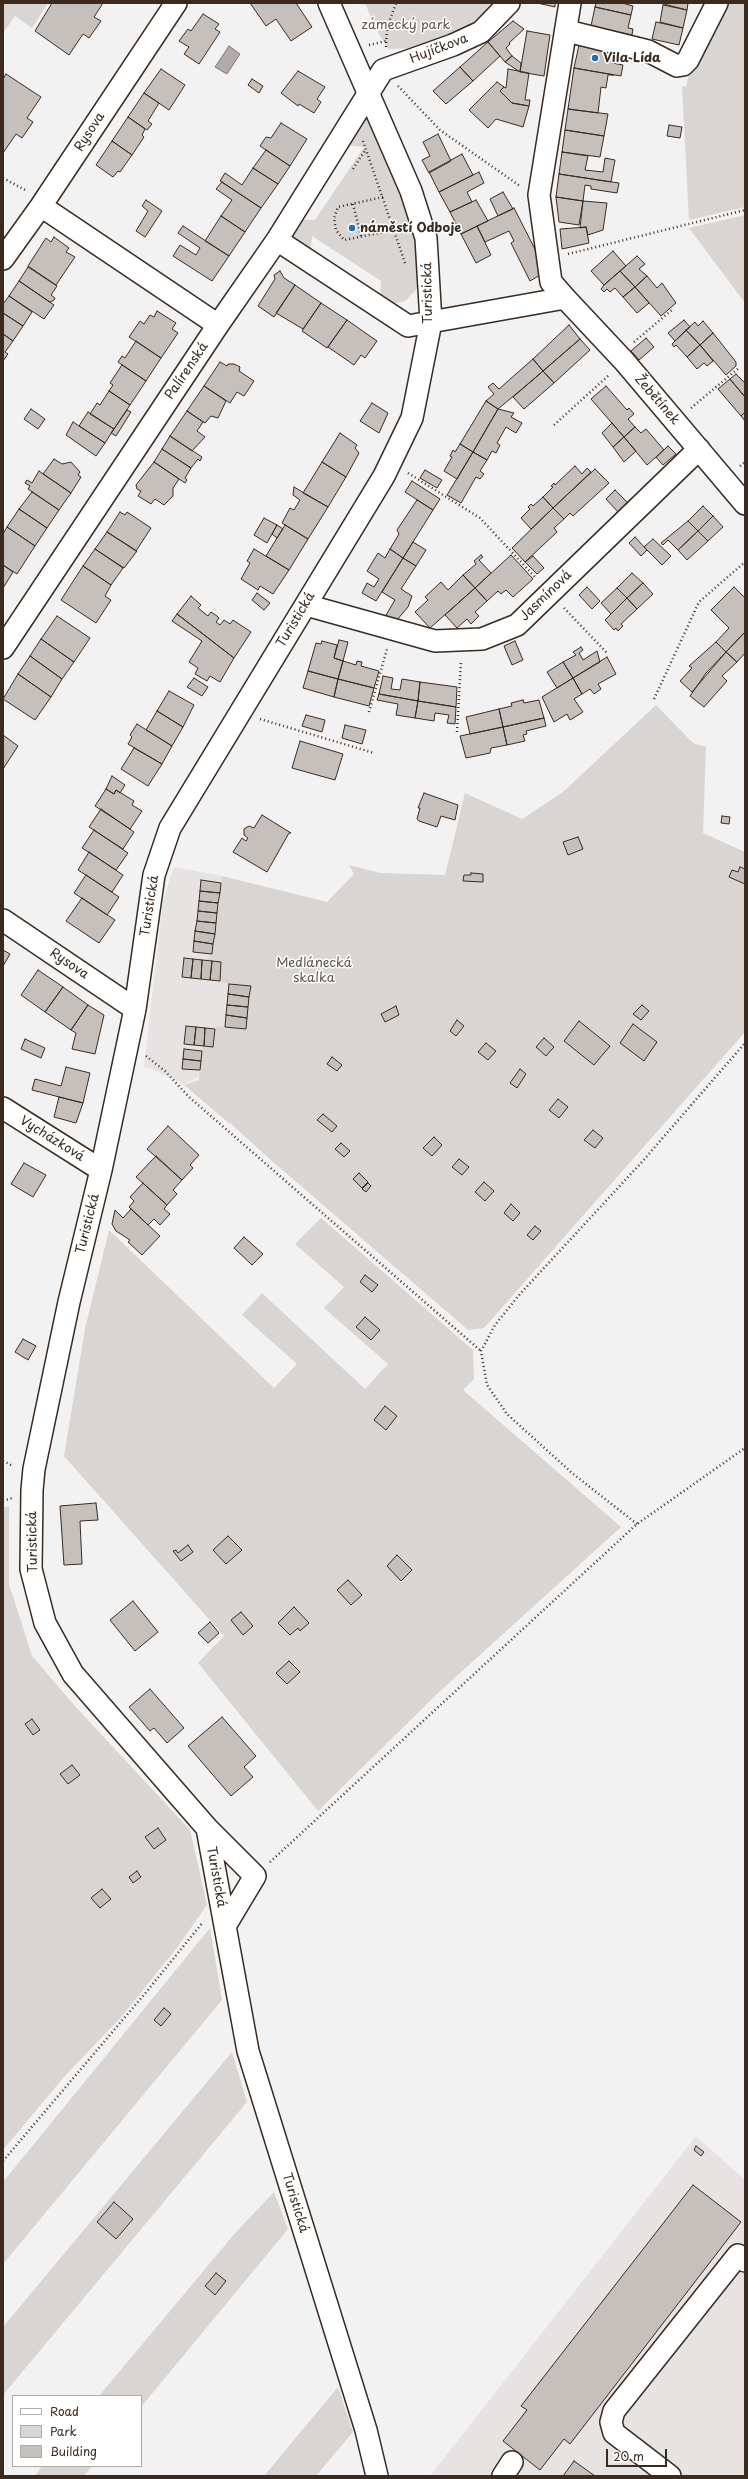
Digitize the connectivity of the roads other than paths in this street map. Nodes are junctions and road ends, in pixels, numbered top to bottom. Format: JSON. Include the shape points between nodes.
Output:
{"nodes":[{"id":1,"x":176,"y":3,"type":"edge"},
{"id":2,"x":328,"y":3,"type":"edge"},
{"id":3,"x":509,"y":3,"type":"edge"},
{"id":4,"x":570,"y":3,"type":"edge"},
{"id":5,"x":717,"y":3,"type":"edge"},
{"id":6,"x":567,"y":31,"type":"junction"},
{"id":7,"x":368,"y":92,"type":"junction"},
{"id":8,"x":41,"y":206,"type":"junction"},
{"id":9,"x":277,"y":240,"type":"junction"},
{"id":10,"x":3,"y":259,"type":"edge"},
{"id":11,"x":565,"y":298,"type":"junction"},
{"id":12,"x":431,"y":322,"type":"junction"},
{"id":13,"x":218,"y":325,"type":"junction"},
{"id":14,"x":699,"y":449,"type":"junction"},
{"id":15,"x":745,"y":504,"type":"edge"},
{"id":16,"x":306,"y":605,"type":"junction"},
{"id":17,"x":3,"y":648,"type":"edge"},
{"id":18,"x":3,"y":920,"type":"edge"},
{"id":19,"x":135,"y":1009,"type":"junction"},
{"id":20,"x":3,"y":1108,"type":"edge"},
{"id":21,"x":101,"y":1170,"type":"junction"},
{"id":22,"x":207,"y":1828,"type":"junction"},
{"id":23,"x":224,"y":1926,"type":"junction"},
{"id":24,"x":745,"y":2261,"type":"edge"},
{"id":25,"x":377,"y":2476,"type":"edge"},
{"id":26,"x":670,"y":2476,"type":"edge"}],
"edges":[{"from":1,"to":8,"type":"street","name":"Rysova"},
{"from":2,"to":7,"type":"street","name":"Turistická"},
{"from":3,"to":7,"type":"street","name":"Hujíčkova","via":[[481,32],[383,70]]},
{"from":4,"to":6,"type":"street"},
{"from":5,"to":6,"type":"street","via":[[688,60],[678,66],[648,51]]},
{"from":6,"to":11,"type":"street","name":"Žebětínek","via":[[539,195],[551,282]]},
{"from":7,"to":9,"type":"street","name":"Palírenská","via":[[355,118]]},
{"from":7,"to":12,"type":"street","name":"Turistická","via":[[411,191],[426,238]]},
{"from":8,"to":10,"type":"street","name":"Rysova"},
{"from":8,"to":13,"type":"street"},
{"from":9,"to":12,"type":"street","via":[[408,326]]},
{"from":9,"to":13,"type":"street","name":"Palírenská"},
{"from":11,"to":12,"type":"street"},
{"from":11,"to":14,"type":"street","name":"Žebětínek"},
{"from":12,"to":16,"type":"street","name":"Turistická","via":[[412,418],[390,463]]},
{"from":13,"to":17,"type":"street","name":"Palírenská"},
{"from":14,"to":15,"type":"street","name":"Žebětínek"},
{"from":14,"to":16,"type":"street","name":"Jasmínová","via":[[516,625],[482,639],[436,641]]},
{"from":16,"to":19,"type":"street","name":"Turistická","via":[[170,828],[154,875]]},
{"from":18,"to":19,"type":"street","name":"Rysova"},
{"from":19,"to":21,"type":"street","name":"Turistická"},
{"from":20,"to":21,"type":"street","name":"Vycházková"},
{"from":21,"to":22,"type":"street","name":"Turistická","via":[[69,1302],[34,1469],[31,1569],[44,1623],[73,1674]]},
{"from":22,"to":23,"type":"street","name":"Turistická"},
{"from":22,"to":23,"type":"street","name":"Turistická","via":[[255,1876]]},
{"from":23,"to":25,"type":"street","name":"Turistická","via":[[248,2051],[366,2430]]},
{"from":24,"to":26,"type":"street","via":[[738,2255],[614,2411],[611,2422],[614,2433]]}]}
